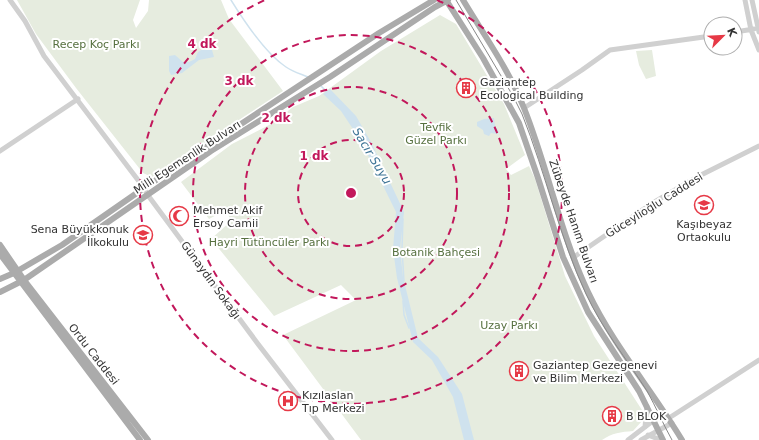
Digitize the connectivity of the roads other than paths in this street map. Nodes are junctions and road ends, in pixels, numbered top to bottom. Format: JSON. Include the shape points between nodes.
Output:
{"nodes":[{"id":1,"x":10,"y":0,"type":"edge"},
{"id":2,"x":447,"y":0,"type":"edge"},
{"id":3,"x":463,"y":0,"type":"edge"},
{"id":4,"x":468,"y":0,"type":"edge"},
{"id":5,"x":745,"y":0,"type":"edge"},
{"id":6,"x":752,"y":0,"type":"edge"},
{"id":7,"x":430,"y":1,"type":"edge"},
{"id":8,"x":435,"y":7,"type":"junction"},
{"id":9,"x":452,"y":9,"type":"junction"},
{"id":10,"x":469,"y":9,"type":"junction"},
{"id":11,"x":751,"y":30,"type":"junction"},
{"id":12,"x":758,"y":30,"type":"edge"},
{"id":13,"x":743,"y":31,"type":"edge"},
{"id":14,"x":703,"y":37,"type":"edge"},
{"id":15,"x":759,"y":50,"type":"edge"},
{"id":16,"x":78,"y":99,"type":"junction"},
{"id":17,"x":524,"y":108,"type":"junction"},
{"id":18,"x":759,"y":146,"type":"edge"},
{"id":19,"x":0,"y":151,"type":"edge"},
{"id":20,"x":144,"y":188,"type":"junction"},
{"id":21,"x":147,"y":194,"type":"junction"},
{"id":22,"x":0,"y":245,"type":"edge"},
{"id":23,"x":0,"y":254,"type":"edge"},
{"id":24,"x":574,"y":257,"type":"junction"},
{"id":25,"x":16,"y":272,"type":"junction"},
{"id":26,"x":0,"y":279,"type":"edge"},
{"id":27,"x":22,"y":281,"type":"junction"},
{"id":28,"x":0,"y":292,"type":"edge"},
{"id":29,"x":759,"y":360,"type":"edge"},
{"id":30,"x":647,"y":405,"type":"junction"},
{"id":31,"x":669,"y":418,"type":"junction"},
{"id":32,"x":654,"y":420,"type":"junction"},
{"id":33,"x":645,"y":427,"type":"junction"},
{"id":34,"x":658,"y":430,"type":"junction"},
{"id":35,"x":648,"y":435,"type":"junction"},
{"id":36,"x":140,"y":440,"type":"edge"},
{"id":37,"x":148,"y":440,"type":"edge"},
{"id":38,"x":332,"y":440,"type":"edge"},
{"id":39,"x":628,"y":440,"type":"edge"},
{"id":40,"x":641,"y":440,"type":"edge"},
{"id":41,"x":662,"y":440,"type":"edge"},
{"id":42,"x":682,"y":440,"type":"edge"}],
"edges":[{"from":1,"to":16,"type":"street","name":"Günaydın Sokağı","via":[[44,56]]},
{"from":2,"to":8,"type":"main road","name":"Milli Egemenlik Bulvarı"},
{"from":2,"to":9,"type":"main road","name":"Zübeyde Hanım Bulvarı"},
{"from":3,"to":10,"type":"main road","name":"Zübeyde Hanım Bulvarı"},
{"from":4,"to":10,"type":"main road"},
{"from":5,"to":11,"type":"street"},
{"from":6,"to":12,"type":"street"},
{"from":7,"to":20,"type":"main road","name":"Milli Egemenlik Bulvarı"},
{"from":8,"to":9,"type":"main road"},
{"from":8,"to":21,"type":"main road","name":"Milli Egemenlik Bulvarı"},
{"from":9,"to":30,"type":"main road","name":"Zübeyde Hanım Bulvarı","via":[[519,123],[563,257],[588,312]]},
{"from":10,"to":17,"type":"main road","name":"Zübeyde Hanım Bulvarı"},
{"from":11,"to":12,"type":"street"},
{"from":11,"to":13,"type":"street"},
{"from":11,"to":15,"type":"street"},
{"from":14,"to":17,"type":"street","via":[[610,50]]},
{"from":16,"to":19,"type":"street"},
{"from":16,"to":20,"type":"street","name":"Günaydın Sokağı"},
{"from":17,"to":24,"type":"main road","name":"Zübeyde Hanım Bulvarı"},
{"from":18,"to":24,"type":"street","name":"Güceylioğlu Caddesi","via":[[651,204]]},
{"from":20,"to":21,"type":"street","name":"Günaydın Sokağı"},
{"from":20,"to":25,"type":"main road","name":"Milli Egemenlik Bulvarı","via":[[62,245]]},
{"from":21,"to":27,"type":"main road","name":"Milli Egemenlik Bulvarı"},
{"from":21,"to":38,"type":"street","name":"Günaydın Sokağı"},
{"from":22,"to":25,"type":"main road"},
{"from":23,"to":25,"type":"main road"},
{"from":24,"to":31,"type":"main road","name":"Zübeyde Hanım Bulvarı","via":[[605,324]]},
{"from":25,"to":26,"type":"main road","name":"Milli Egemenlik Bulvarı"},
{"from":25,"to":27,"type":"main road"},
{"from":27,"to":28,"type":"main road","name":"Milli Egemenlik Bulvarı"},
{"from":27,"to":36,"type":"main road","name":"Ordu Caddesi"},
{"from":27,"to":37,"type":"main road","name":"Ordu Caddesi"},
{"from":29,"to":31,"type":"street"},
{"from":30,"to":32,"type":"main road","name":"Zübeyde Hanım Bulvarı"},
{"from":30,"to":33,"type":"street"},
{"from":31,"to":32,"type":"street"},
{"from":31,"to":34,"type":"street"},
{"from":31,"to":42,"type":"main road","name":"Zübeyde Hanım Bulvarı"},
{"from":32,"to":33,"type":"street"},
{"from":32,"to":34,"type":"main road","name":"Zübeyde Hanım Bulvarı"},
{"from":33,"to":39,"type":"street"},
{"from":34,"to":35,"type":"street"},
{"from":34,"to":41,"type":"main road","name":"Zübeyde Hanım Bulvarı"},
{"from":35,"to":40,"type":"street"},
{"from":35,"to":41,"type":"street"}]}
